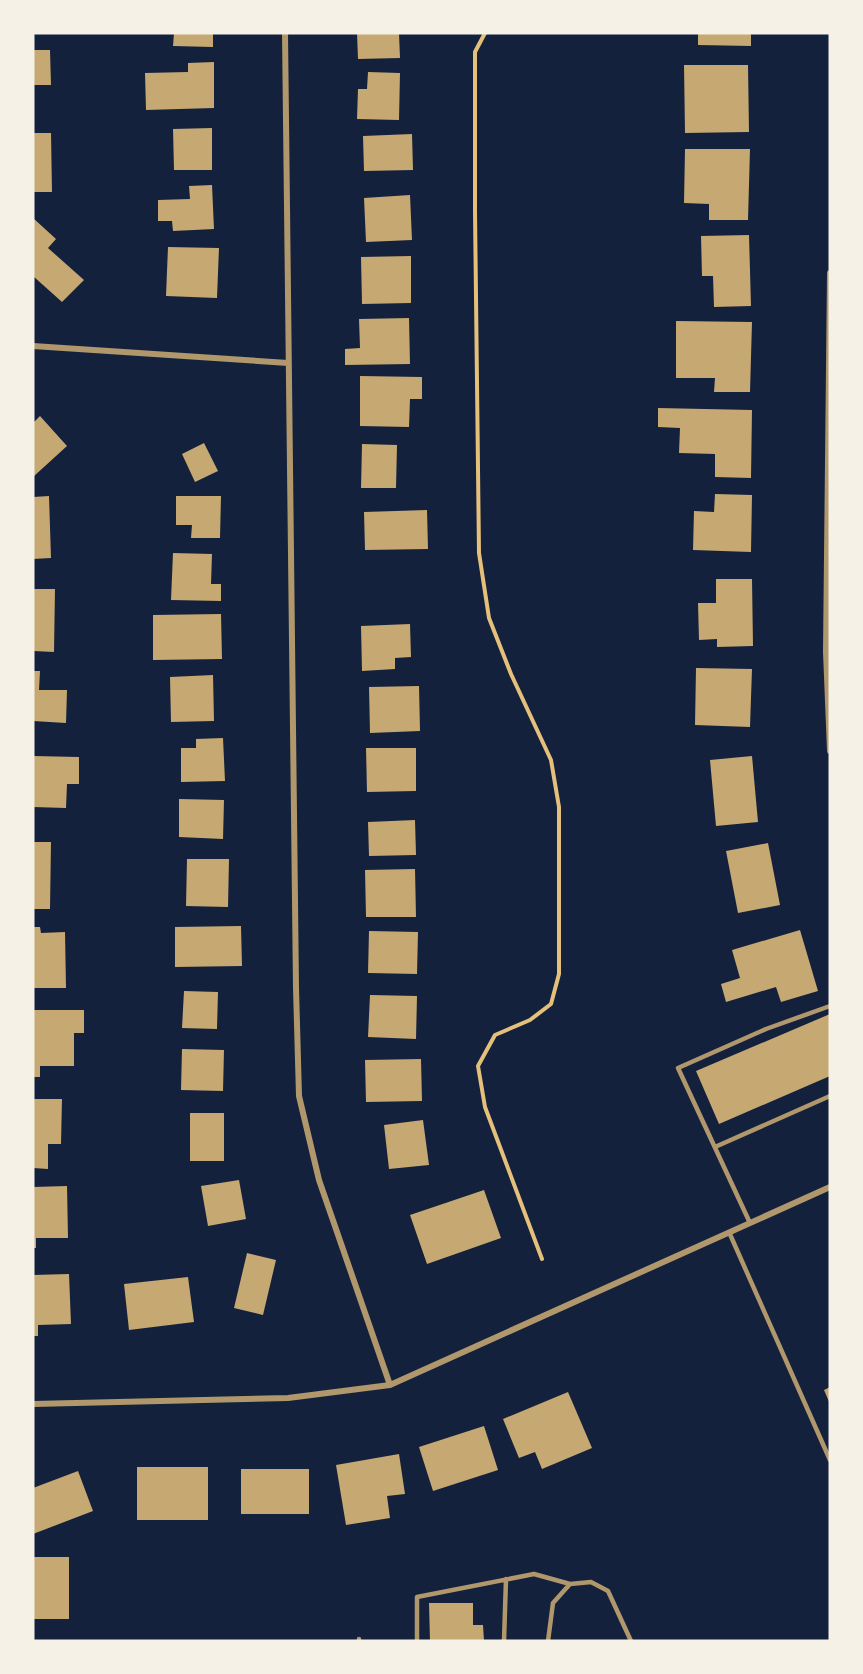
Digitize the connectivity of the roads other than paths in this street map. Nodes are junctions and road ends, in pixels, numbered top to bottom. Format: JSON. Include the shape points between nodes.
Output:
{"nodes":[{"id":1,"x":285,"y":33,"type":"edge"},
{"id":2,"x":830,"y":273,"type":"edge"},
{"id":3,"x":33,"y":346,"type":"edge"},
{"id":4,"x":288,"y":363,"type":"junction"},
{"id":5,"x":830,"y":751,"type":"edge"},
{"id":6,"x":830,"y":1006,"type":"edge"},
{"id":7,"x":830,"y":1096,"type":"edge"},
{"id":8,"x":715,"y":1147,"type":"junction"},
{"id":9,"x":830,"y":1187,"type":"edge"},
{"id":10,"x":750,"y":1222,"type":"junction"},
{"id":11,"x":729,"y":1232,"type":"junction"},
{"id":12,"x":390,"y":1385,"type":"junction"},
{"id":13,"x":33,"y":1404,"type":"edge"},
{"id":14,"x":830,"y":1460,"type":"edge"},
{"id":15,"x":506,"y":1579,"type":"junction"},
{"id":16,"x":570,"y":1584,"type":"junction"},
{"id":17,"x":417,"y":1641,"type":"edge"},
{"id":18,"x":504,"y":1641,"type":"edge"},
{"id":19,"x":548,"y":1641,"type":"edge"},
{"id":20,"x":631,"y":1641,"type":"edge"}],
"edges":[{"from":1,"to":4,"type":"street"},
{"from":2,"to":5,"type":"street","via":[[826,652]]},
{"from":3,"to":4,"type":"street"},
{"from":4,"to":12,"type":"street","via":[[299,1096],[319,1180]]},
{"from":6,"to":8,"type":"lane","via":[[678,1068]]},
{"from":7,"to":8,"type":"lane"},
{"from":8,"to":10,"type":"lane"},
{"from":9,"to":10,"type":"street"},
{"from":10,"to":11,"type":"street"},
{"from":11,"to":12,"type":"street"},
{"from":11,"to":14,"type":"lane"},
{"from":12,"to":13,"type":"street","via":[[288,1398]]},
{"from":15,"to":16,"type":"lane","via":[[534,1574]]},
{"from":15,"to":17,"type":"lane","via":[[417,1597]]},
{"from":15,"to":18,"type":"lane"},
{"from":16,"to":19,"type":"lane","via":[[554,1604]]},
{"from":16,"to":20,"type":"lane","via":[[591,1582],[608,1591]]}]}
